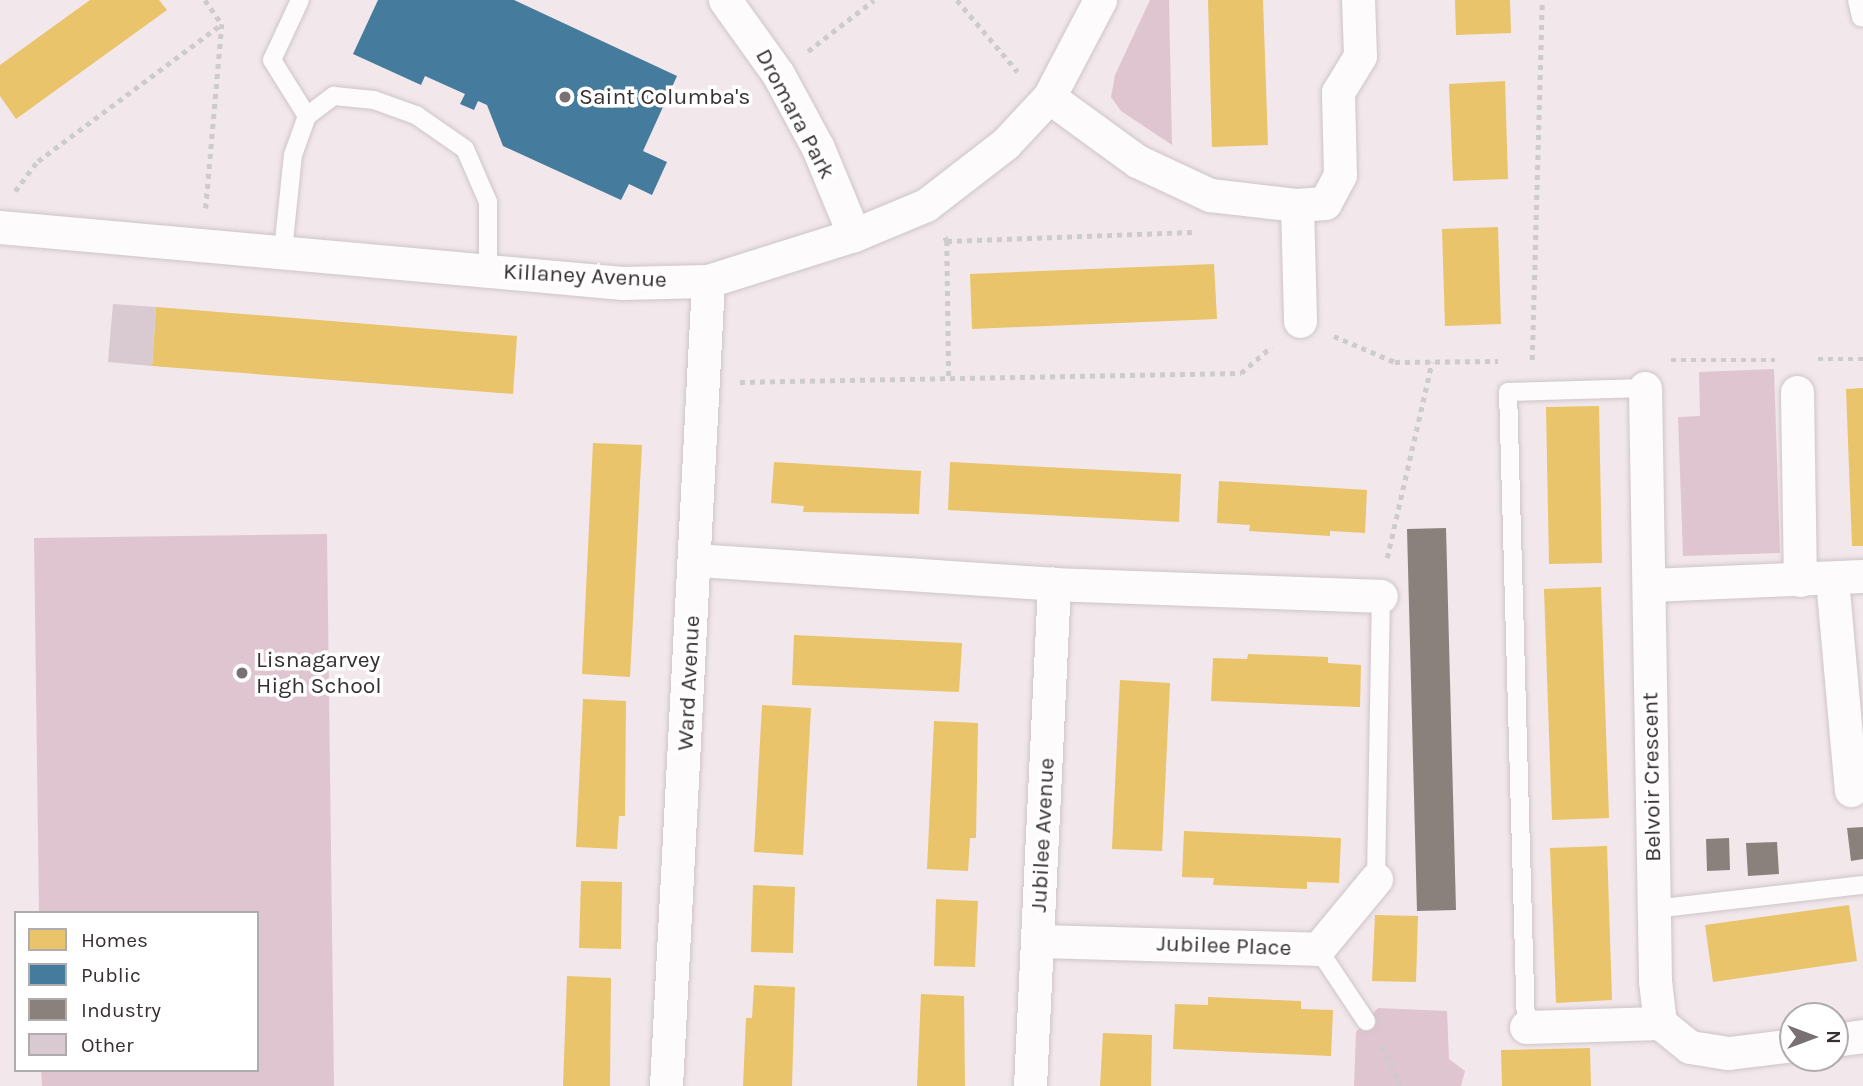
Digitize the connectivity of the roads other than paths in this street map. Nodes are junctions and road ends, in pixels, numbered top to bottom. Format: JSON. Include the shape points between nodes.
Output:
{"nodes":[{"id":1,"x":300,"y":0,"type":"edge"},
{"id":2,"x":725,"y":0,"type":"edge"},
{"id":3,"x":1100,"y":0,"type":"edge"},
{"id":4,"x":1358,"y":0,"type":"edge"},
{"id":5,"x":1049,"y":97,"type":"junction"},
{"id":6,"x":307,"y":116,"type":"junction"},
{"id":7,"x":1297,"y":205,"type":"junction"},
{"id":8,"x":4,"y":214,"type":"edge"},
{"id":9,"x":855,"y":235,"type":"junction"},
{"id":10,"x":283,"y":251,"type":"junction"},
{"id":11,"x":488,"y":270,"type":"junction"},
{"id":12,"x":708,"y":281,"type":"junction"},
{"id":13,"x":1300,"y":321,"type":"road end"},
{"id":14,"x":1645,"y":388,"type":"joint"},
{"id":15,"x":1797,"y":392,"type":"dead end"},
{"id":16,"x":695,"y":560,"type":"junction"},
{"id":17,"x":1832,"y":578,"type":"edge"},
{"id":18,"x":1055,"y":584,"type":"junction"},
{"id":19,"x":1649,"y":585,"type":"junction"},
{"id":20,"x":1381,"y":596,"type":"joint"},
{"id":21,"x":1851,"y":790,"type":"dead end"},
{"id":22,"x":1376,"y":879,"type":"joint"},
{"id":23,"x":1863,"y":885,"type":"edge"},
{"id":24,"x":1654,"y":909,"type":"junction"},
{"id":25,"x":1038,"y":941,"type":"junction"},
{"id":26,"x":1318,"y":949,"type":"junction"},
{"id":27,"x":1366,"y":1021,"type":"road end"},
{"id":28,"x":1660,"y":1023,"type":"junction"},
{"id":29,"x":1526,"y":1027,"type":"joint"},
{"id":30,"x":1779,"y":1047,"type":"edge"},
{"id":31,"x":666,"y":1086,"type":"edge"},
{"id":32,"x":1030,"y":1086,"type":"edge"}],
"edges":[{"from":1,"to":6,"type":"lane","via":[[272,60]]},
{"from":2,"to":9,"type":"street","name":"Dromara Park","via":[[778,74],[818,148]]},
{"from":3,"to":5,"type":"street","name":"Killaney Avenue"},
{"from":4,"to":7,"type":"street","via":[[1360,55],[1338,92],[1340,175],[1325,203]]},
{"from":5,"to":7,"type":"street","via":[[1137,161],[1210,195]]},
{"from":5,"to":9,"type":"street","name":"Killaney Avenue","via":[[1005,144],[926,205]]},
{"from":6,"to":10,"type":"lane","via":[[293,155]]},
{"from":6,"to":11,"type":"lane","via":[[334,96],[374,100],[416,115],[465,149],[488,202]]},
{"from":7,"to":13,"type":"street"},
{"from":8,"to":10,"type":"street","name":"Killaney Avenue","via":[[203,244]]},
{"from":9,"to":12,"type":"street","name":"Killaney Avenue"},
{"from":10,"to":11,"type":"street","name":"Killaney Avenue"},
{"from":11,"to":12,"type":"street","name":"Killaney Avenue","via":[[622,283]]},
{"from":12,"to":16,"type":"street","name":"Ward Avenue"},
{"from":14,"to":19,"type":"street","name":"Belvoir Crescent"},
{"from":14,"to":29,"type":"lane","via":[[1508,392]]},
{"from":15,"to":17,"type":"street"},
{"from":16,"to":18,"type":"street"},
{"from":16,"to":31,"type":"street","name":"Ward Avenue"},
{"from":17,"to":19,"type":"street"},
{"from":17,"to":21,"type":"street"},
{"from":18,"to":20,"type":"street"},
{"from":18,"to":25,"type":"street","name":"Jubilee Avenue"},
{"from":19,"to":24,"type":"street","name":"Belvoir Crescent"},
{"from":20,"to":22,"type":"lane"},
{"from":22,"to":26,"type":"street","name":"Jubilee Place"},
{"from":23,"to":24,"type":"lane"},
{"from":24,"to":28,"type":"street","name":"Belvoir Crescent"},
{"from":25,"to":26,"type":"street","name":"Jubilee Place"},
{"from":25,"to":32,"type":"street","name":"Jubilee Avenue"},
{"from":26,"to":27,"type":"lane"},
{"from":28,"to":29,"type":"street"},
{"from":28,"to":30,"type":"street","via":[[1690,1047],[1729,1053]]}]}
